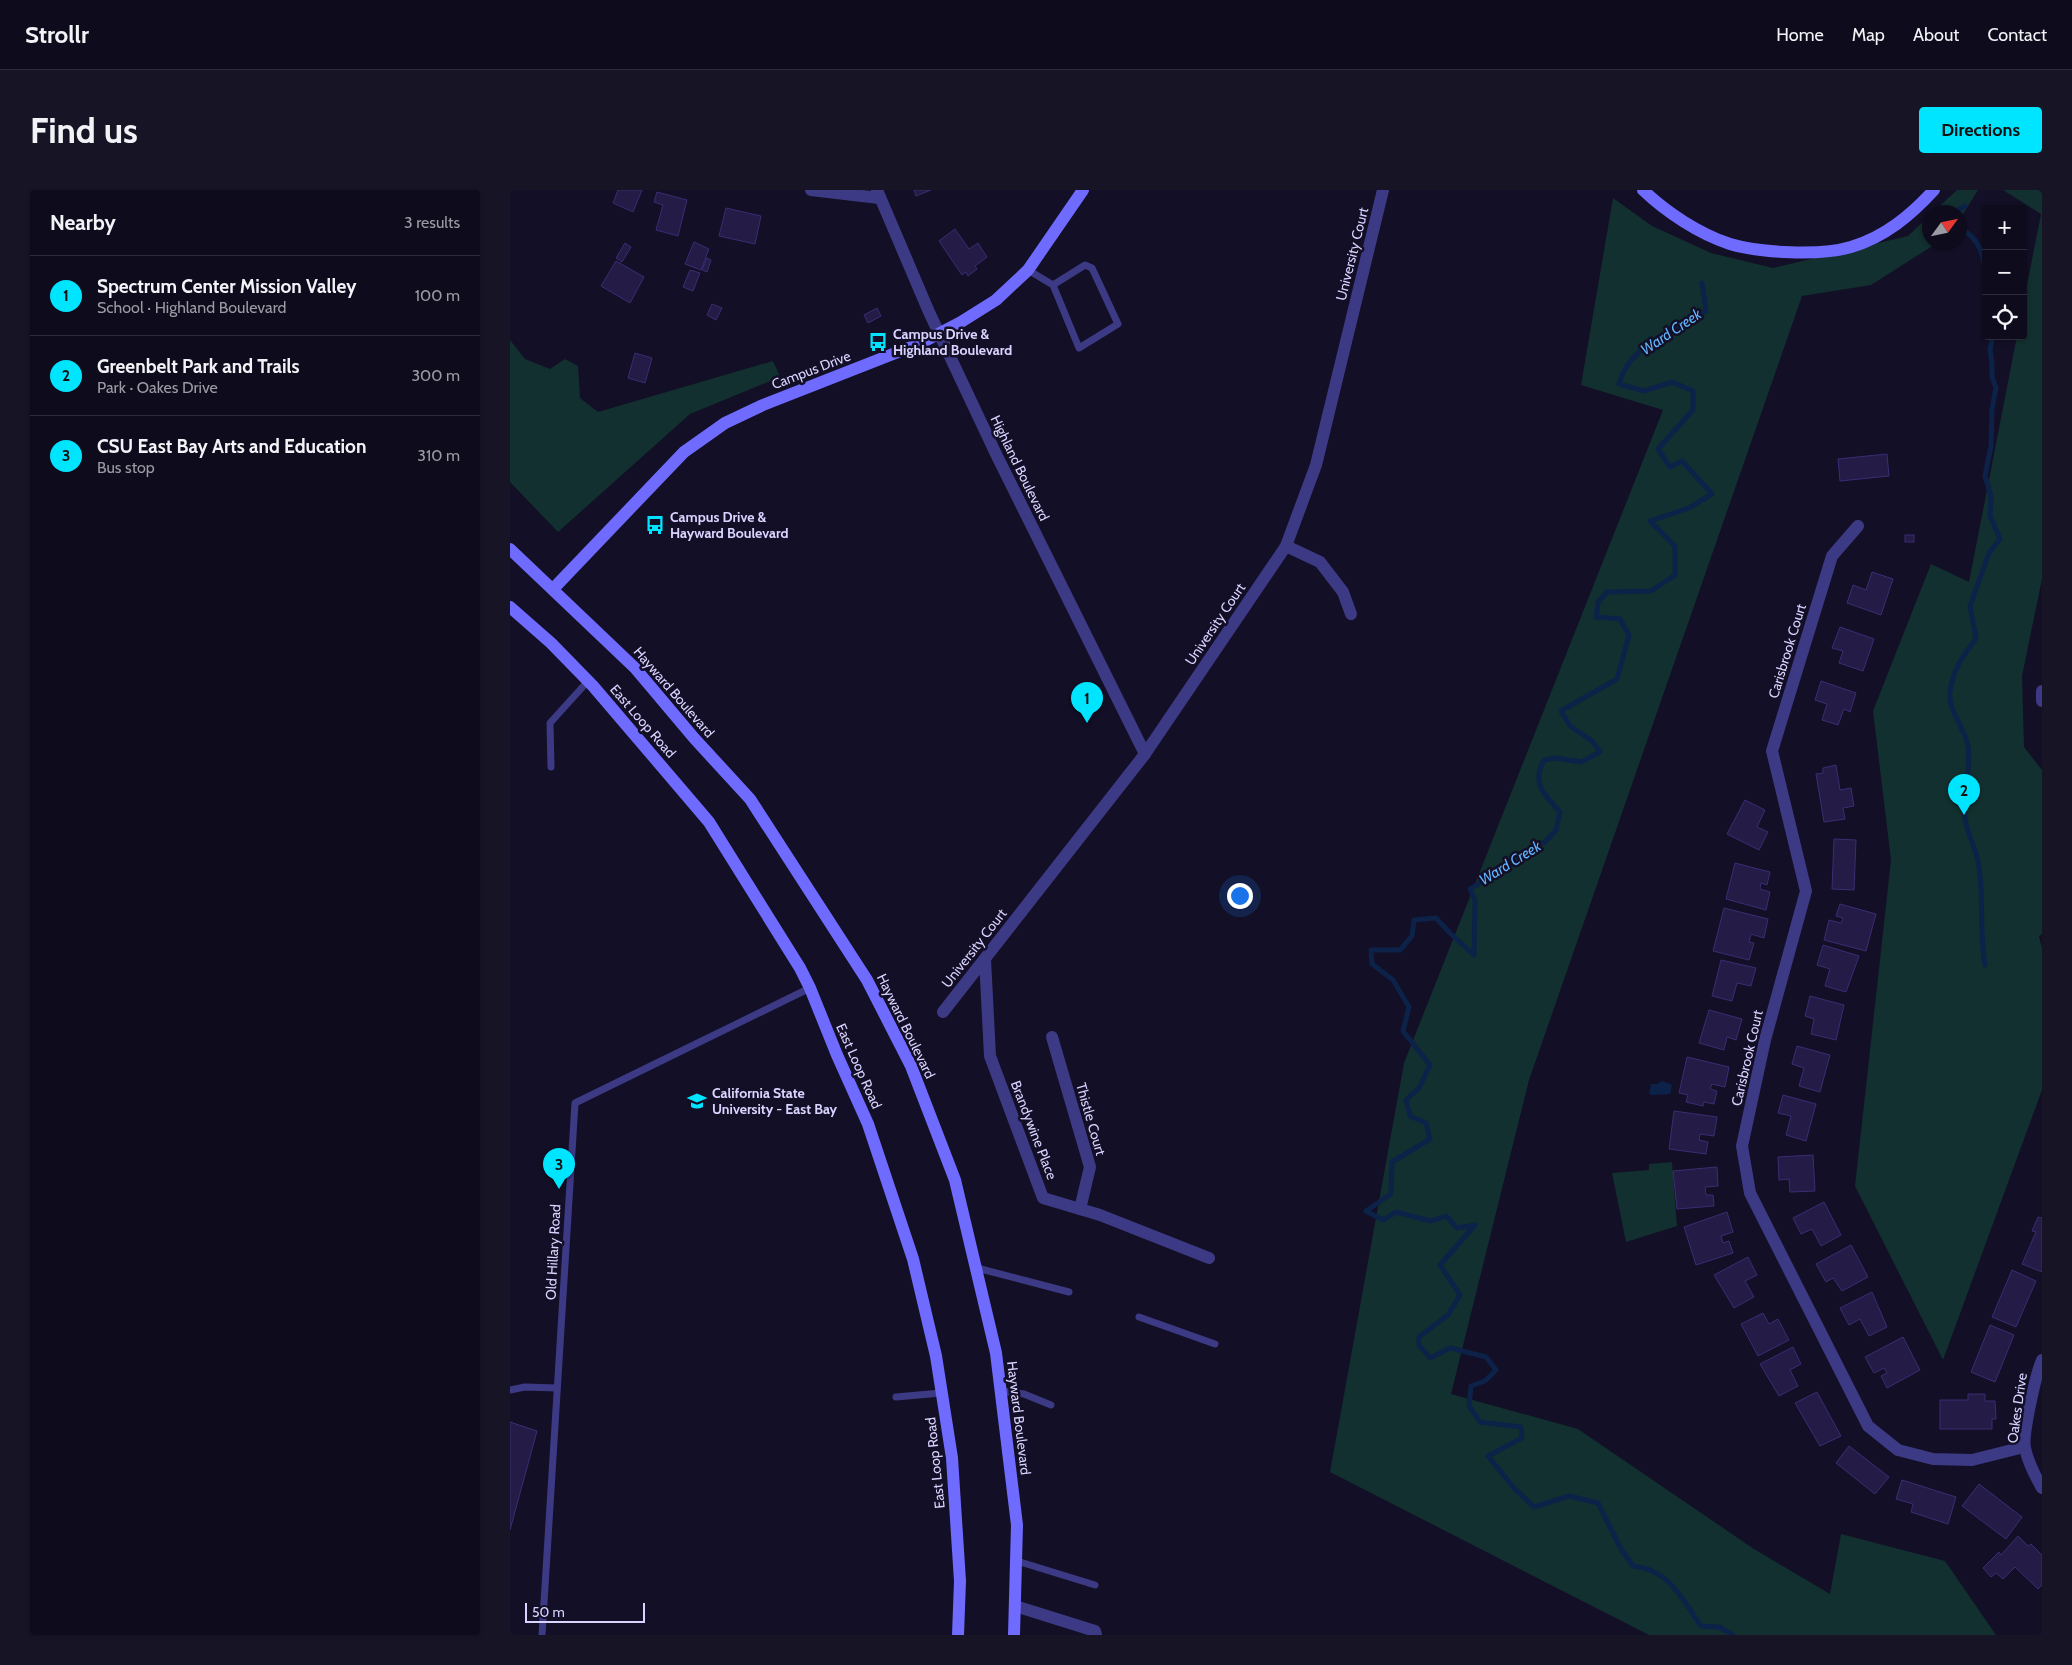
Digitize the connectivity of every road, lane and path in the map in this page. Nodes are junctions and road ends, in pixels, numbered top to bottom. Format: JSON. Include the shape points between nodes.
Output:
{"nodes":[{"id":1,"x":811,"y":190,"type":"edge"},
{"id":2,"x":1083,"y":190,"type":"edge"},
{"id":3,"x":1383,"y":190,"type":"edge"},
{"id":4,"x":1643,"y":190,"type":"edge"},
{"id":5,"x":1934,"y":190,"type":"edge"},
{"id":6,"x":878,"y":194,"type":"edge"},
{"id":7,"x":1028,"y":270,"type":"junction"},
{"id":8,"x":1053,"y":285,"type":"junction"},
{"id":9,"x":940,"y":334,"type":"junction"},
{"id":10,"x":1858,"y":526,"type":"dead end"},
{"id":11,"x":1286,"y":546,"type":"junction"},
{"id":12,"x":510,"y":549,"type":"edge"},
{"id":13,"x":553,"y":589,"type":"junction"},
{"id":14,"x":510,"y":607,"type":"edge"},
{"id":15,"x":1351,"y":614,"type":"dead end"},
{"id":16,"x":588,"y":681,"type":"junction"},
{"id":17,"x":2042,"y":691,"type":"edge"},
{"id":18,"x":2042,"y":701,"type":"edge"},
{"id":19,"x":1145,"y":754,"type":"junction"},
{"id":20,"x":551,"y":767,"type":"dead end"},
{"id":21,"x":985,"y":959,"type":"junction"},
{"id":22,"x":810,"y":988,"type":"junction"},
{"id":23,"x":943,"y":1012,"type":"dead end"},
{"id":24,"x":1052,"y":1037,"type":"dead end"},
{"id":25,"x":1080,"y":1210,"type":"junction"},
{"id":26,"x":1209,"y":1258,"type":"dead end"},
{"id":27,"x":977,"y":1268,"type":"junction"},
{"id":28,"x":1069,"y":1292,"type":"dead end"},
{"id":29,"x":1139,"y":1317,"type":"dead end"},
{"id":30,"x":1215,"y":1344,"type":"dead end"},
{"id":31,"x":2042,"y":1360,"type":"edge"},
{"id":32,"x":557,"y":1388,"type":"junction"},
{"id":33,"x":510,"y":1390,"type":"edge"},
{"id":34,"x":1000,"y":1391,"type":"junction"},
{"id":35,"x":942,"y":1392,"type":"junction"},
{"id":36,"x":896,"y":1397,"type":"dead end"},
{"id":37,"x":1051,"y":1405,"type":"dead end"},
{"id":38,"x":2024,"y":1447,"type":"junction"},
{"id":39,"x":2042,"y":1488,"type":"edge"},
{"id":40,"x":1016,"y":1561,"type":"junction"},
{"id":41,"x":1095,"y":1585,"type":"dead end"},
{"id":42,"x":1015,"y":1606,"type":"junction"},
{"id":43,"x":542,"y":1635,"type":"edge"},
{"id":44,"x":958,"y":1635,"type":"edge"},
{"id":45,"x":1014,"y":1635,"type":"edge"},
{"id":46,"x":1096,"y":1635,"type":"edge"}],
"edges":[{"from":1,"to":6,"type":"street"},
{"from":2,"to":7,"type":"street","name":"Campus Drive"},
{"from":3,"to":11,"type":"street","name":"University Court","via":[[1316,465]]},
{"from":4,"to":5,"type":"street","via":[[1695,228],[1730,244],[1776,252],[1813,252],[1850,248],[1890,230],[1916,210]]},
{"from":6,"to":9,"type":"street","name":"Highland Boulevard"},
{"from":7,"to":8,"type":"lane"},
{"from":7,"to":9,"type":"street","name":"Campus Drive","via":[[996,300]]},
{"from":8,"to":8,"type":"lane","via":[[1079,348],[1118,324],[1092,268],[1085,265]]},
{"from":9,"to":13,"type":"street","name":"Campus Drive","via":[[725,422],[684,452]]},
{"from":9,"to":19,"type":"street","name":"Highland Boulevard"},
{"from":10,"to":38,"type":"street","name":"Carisbrook Court","via":[[1832,556],[1772,751],[1806,891],[1765,1040],[1742,1146],[1750,1193],[1868,1426],[1898,1450],[1933,1459],[1972,1460]]},
{"from":11,"to":15,"type":"street","via":[[1320,562],[1343,592]]},
{"from":11,"to":19,"type":"street","name":"University Court"},
{"from":12,"to":13,"type":"street","name":"Hayward Boulevard"},
{"from":13,"to":27,"type":"street","name":"Hayward Boulevard","via":[[635,668],[750,799],[867,980],[911,1066],[955,1180]]},
{"from":14,"to":16,"type":"street","name":"East Loop Road"},
{"from":16,"to":20,"type":"lane","via":[[550,724]]},
{"from":16,"to":22,"type":"street","name":"East Loop Road","via":[[709,822]]},
{"from":17,"to":18,"type":"street"},
{"from":19,"to":21,"type":"street","name":"University Court"},
{"from":21,"to":23,"type":"street","name":"University Court"},
{"from":21,"to":25,"type":"street","name":"Brandywine Place","via":[[990,1056],[1043,1198]]},
{"from":22,"to":32,"type":"lane","name":"Old Hillary Road","via":[[575,1103]]},
{"from":22,"to":35,"type":"street","name":"East Loop Road","via":[[868,1124],[913,1258]]},
{"from":24,"to":25,"type":"street","name":"Thistle Court","via":[[1090,1167]]},
{"from":25,"to":26,"type":"street","name":"Brandywine Place"},
{"from":27,"to":28,"type":"lane"},
{"from":27,"to":34,"type":"street","name":"Hayward Boulevard","via":[[996,1353]]},
{"from":29,"to":30,"type":"lane"},
{"from":31,"to":38,"type":"street","name":"Oakes Drive","via":[[2036,1375]]},
{"from":32,"to":33,"type":"lane"},
{"from":32,"to":43,"type":"lane","name":"Old Hillary Road"},
{"from":34,"to":37,"type":"lane","via":[[1024,1394]]},
{"from":34,"to":40,"type":"street","name":"Hayward Boulevard","via":[[1017,1525]]},
{"from":35,"to":36,"type":"lane"},
{"from":35,"to":44,"type":"street","name":"East Loop Road","via":[[952,1458],[960,1581]]},
{"from":38,"to":39,"type":"street","name":"Oakes Drive"},
{"from":40,"to":41,"type":"lane"},
{"from":40,"to":42,"type":"street","name":"Hayward Boulevard"},
{"from":42,"to":45,"type":"street","name":"Hayward Boulevard"},
{"from":42,"to":46,"type":"street","via":[[1095,1631]]}]}
